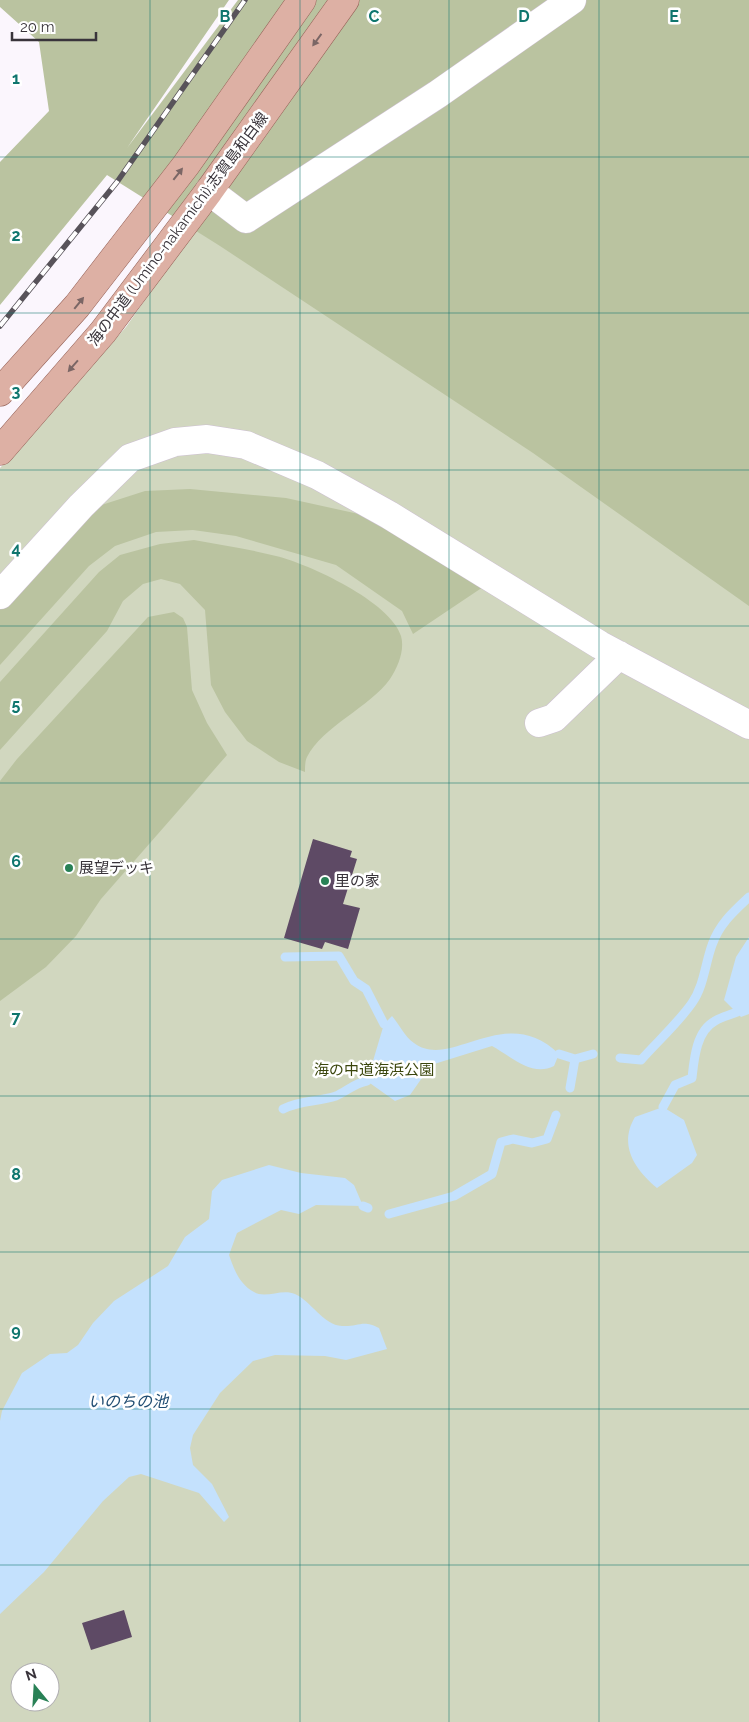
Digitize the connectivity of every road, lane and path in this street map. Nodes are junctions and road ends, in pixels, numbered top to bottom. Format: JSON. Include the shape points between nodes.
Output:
{"nodes":[{"id":1,"x":302,"y":0,"type":"edge"},
{"id":2,"x":345,"y":0,"type":"edge"},
{"id":3,"x":572,"y":0,"type":"edge"},
{"id":4,"x":209,"y":192,"type":"junction"},
{"id":5,"x":0,"y":392,"type":"edge"},
{"id":6,"x":0,"y":451,"type":"edge"},
{"id":7,"x":0,"y":595,"type":"edge"},
{"id":8,"x":618,"y":655,"type":"junction"},
{"id":9,"x":539,"y":723,"type":"dead end"},
{"id":10,"x":749,"y":725,"type":"edge"}],
"edges":[{"from":5,"to":1,"type":"main road","one_way":true,"via":[[77,306],[186,165]]},
{"from":2,"to":4,"type":"main road","name":"海の中道 (Umino-nakamichi);志賀島和白線","one_way":true},
{"from":3,"to":4,"type":"lane","via":[[438,94],[246,219]]},
{"from":4,"to":6,"type":"main road","name":"海の中道 (Umino-nakamichi);志賀島和白線","one_way":true,"via":[[103,332]]},
{"from":7,"to":8,"type":"lane","via":[[81,506],[130,458],[175,442],[207,439],[246,445],[317,476],[390,515]]},
{"from":8,"to":9,"type":"lane","via":[[554,718]]},
{"from":8,"to":10,"type":"lane"}]}
